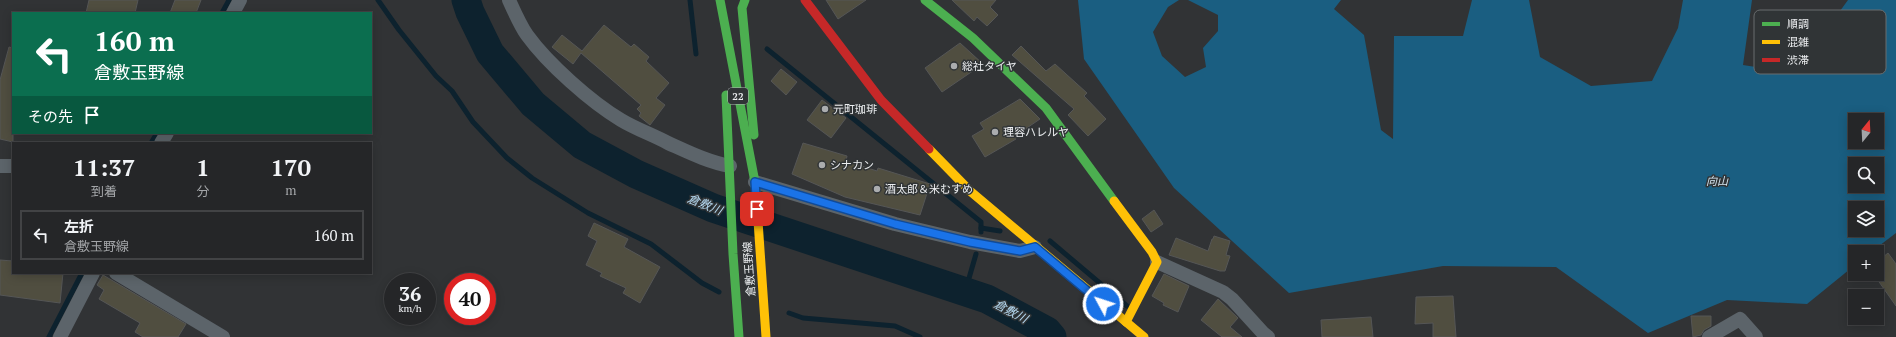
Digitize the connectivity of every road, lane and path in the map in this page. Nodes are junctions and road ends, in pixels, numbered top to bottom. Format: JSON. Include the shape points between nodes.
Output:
{"nodes":[{"id":1,"x":240,"y":0,"type":"edge"},
{"id":2,"x":509,"y":0,"type":"edge"},
{"id":3,"x":720,"y":0,"type":"edge"},
{"id":4,"x":745,"y":0,"type":"edge"},
{"id":5,"x":804,"y":0,"type":"edge"},
{"id":6,"x":924,"y":0,"type":"edge"},
{"id":7,"x":722,"y":10,"type":"junction"},
{"id":8,"x":234,"y":12,"type":"edge"},
{"id":9,"x":0,"y":166,"type":"edge"},
{"id":10,"x":12,"y":166,"type":"edge"},
{"id":11,"x":731,"y":172,"type":"junction"},
{"id":12,"x":755,"y":182,"type":"junction"},
{"id":13,"x":1035,"y":247,"type":"junction"},
{"id":14,"x":1157,"y":262,"type":"junction"},
{"id":15,"x":92,"y":274,"type":"edge"},
{"id":16,"x":118,"y":274,"type":"edge"},
{"id":17,"x":1126,"y":322,"type":"junction"},
{"id":18,"x":60,"y":337,"type":"edge"},
{"id":19,"x":223,"y":337,"type":"edge"},
{"id":20,"x":739,"y":337,"type":"edge"},
{"id":21,"x":766,"y":337,"type":"edge"},
{"id":22,"x":1144,"y":337,"type":"edge"},
{"id":23,"x":1268,"y":337,"type":"edge"},
{"id":24,"x":1709,"y":337,"type":"edge"},
{"id":25,"x":1756,"y":337,"type":"edge"}],
"edges":[{"from":1,"to":8,"type":"street"},
{"from":2,"to":11,"type":"street","via":[[526,34],[541,52],[572,83],[597,103],[621,120]]},
{"from":3,"to":7,"type":"street","name":"倉敷玉野線","number":"22"},
{"from":4,"to":12,"type":"street","via":[[742,8],[754,128]]},
{"from":5,"to":13,"type":"street","via":[[881,100],[970,191]]},
{"from":6,"to":14,"type":"street","via":[[973,38],[1046,108]]},
{"from":7,"to":11,"type":"street","name":"倉敷玉野線","number":"22"},
{"from":7,"to":12,"type":"street","name":"倉敷玉野線","number":"22"},
{"from":9,"to":10,"type":"street"},
{"from":11,"to":20,"type":"street","name":"倉敷玉野線","number":"22"},
{"from":12,"to":13,"type":"street","via":[[895,224],[970,242],[1020,251]]},
{"from":12,"to":21,"type":"street","name":"倉敷玉野線","number":"22"},
{"from":13,"to":17,"type":"street"},
{"from":14,"to":17,"type":"street"},
{"from":14,"to":23,"type":"street","via":[[1223,292]]},
{"from":15,"to":18,"type":"street"},
{"from":16,"to":19,"type":"street"},
{"from":17,"to":22,"type":"street"},
{"from":24,"to":25,"type":"street","via":[[1740,319]]}]}
